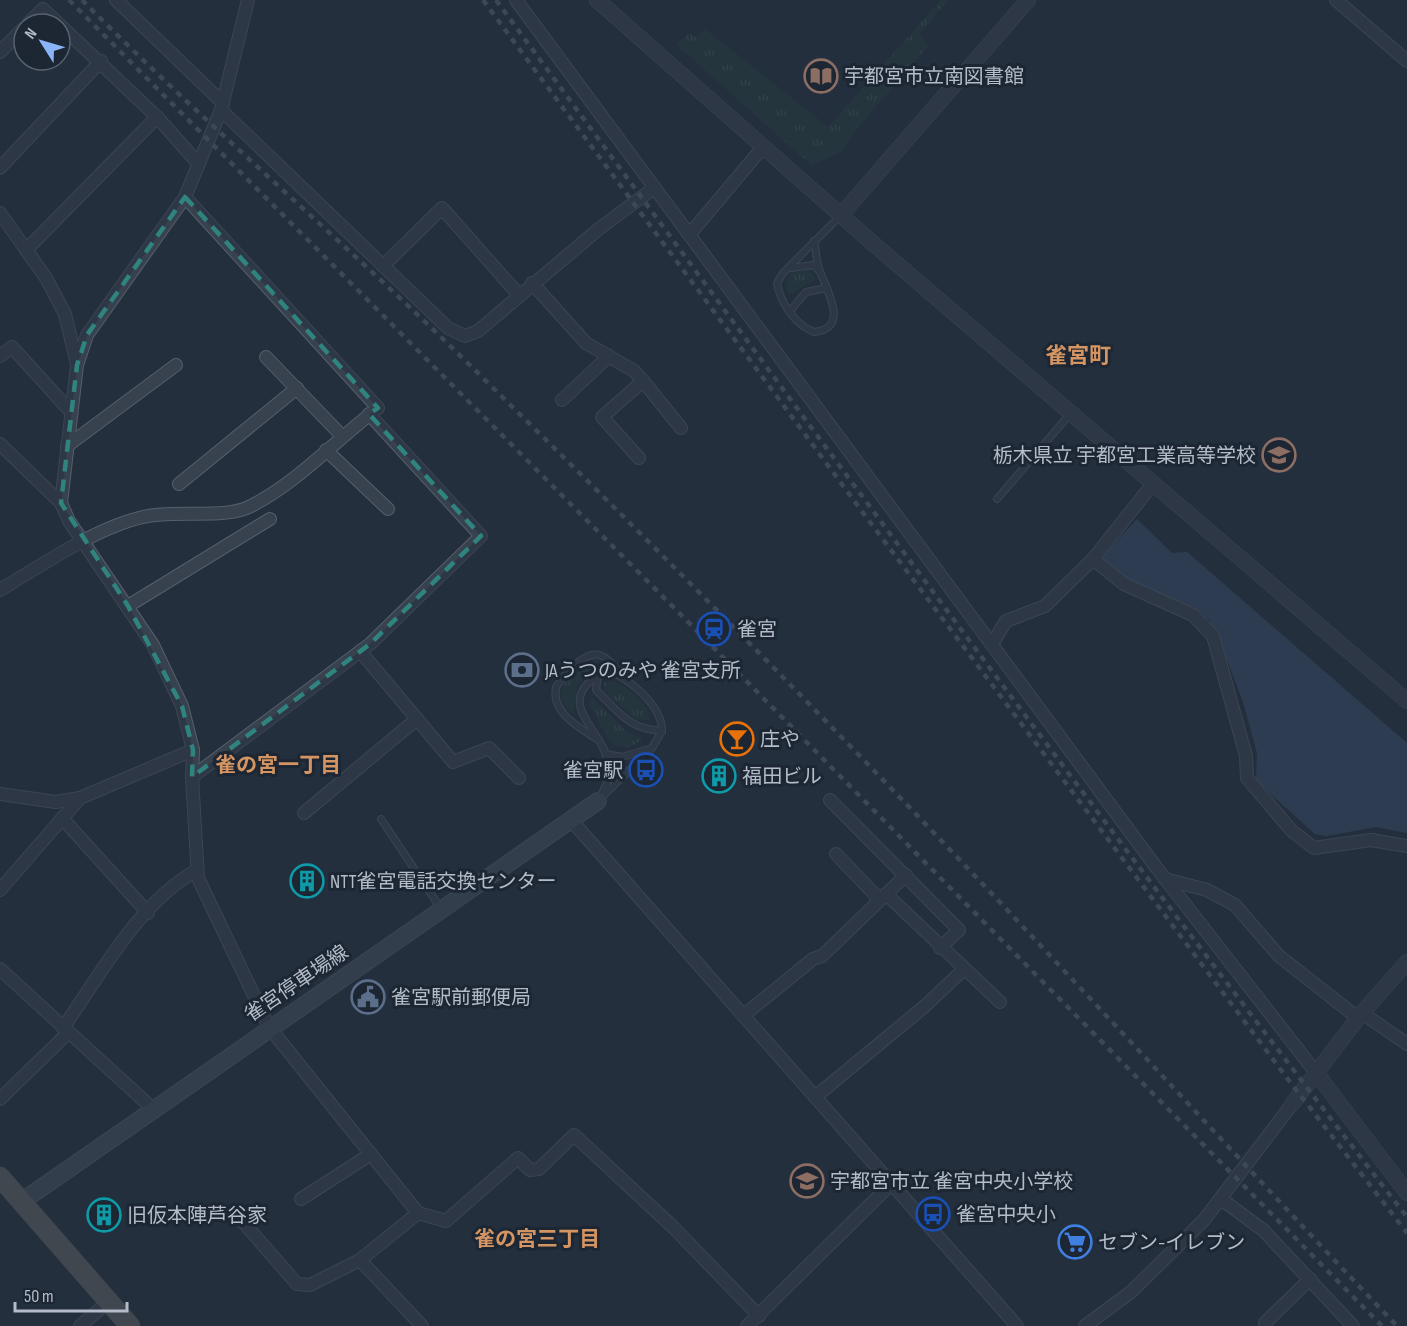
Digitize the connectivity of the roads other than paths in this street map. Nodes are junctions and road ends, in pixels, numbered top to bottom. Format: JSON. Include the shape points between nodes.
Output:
{"nodes":[{"id":1,"x":116,"y":0,"type":"edge"},
{"id":2,"x":248,"y":0,"type":"edge"},
{"id":3,"x":516,"y":0,"type":"edge"},
{"id":4,"x":1028,"y":0,"type":"edge"},
{"id":5,"x":1336,"y":0,"type":"edge"},
{"id":6,"x":604,"y":2,"type":"edge"},
{"id":7,"x":72,"y":35,"type":"edge"},
{"id":8,"x":12,"y":40,"type":"edge"},
{"id":9,"x":0,"y":52,"type":"edge"},
{"id":10,"x":101,"y":61,"type":"junction"},
{"id":11,"x":1407,"y":61,"type":"edge"},
{"id":12,"x":222,"y":107,"type":"junction"},
{"id":13,"x":157,"y":117,"type":"junction"},
{"id":14,"x":764,"y":146,"type":"junction"},
{"id":15,"x":197,"y":162,"type":"junction"},
{"id":16,"x":0,"y":168,"type":"edge"},
{"id":17,"x":654,"y":188,"type":"junction"},
{"id":18,"x":185,"y":196,"type":"junction"},
{"id":19,"x":0,"y":213,"type":"edge"},
{"id":20,"x":841,"y":215,"type":"junction"},
{"id":21,"x":688,"y":234,"type":"junction"},
{"id":22,"x":814,"y":241,"type":"junction"},
{"id":23,"x":26,"y":250,"type":"junction"},
{"id":24,"x":383,"y":266,"type":"junction"},
{"id":25,"x":783,"y":273,"type":"junction"},
{"id":26,"x":821,"y":273,"type":"junction"},
{"id":27,"x":532,"y":283,"type":"junction"},
{"id":28,"x":827,"y":288,"type":"junction"},
{"id":29,"x":519,"y":295,"type":"junction"},
{"id":30,"x":790,"y":311,"type":"junction"},
{"id":31,"x":0,"y":356,"type":"edge"},
{"id":32,"x":609,"y":356,"type":"junction"},
{"id":33,"x":266,"y":357,"type":"dead end"},
{"id":34,"x":77,"y":365,"type":"junction"},
{"id":35,"x":176,"y":365,"type":"dead end"},
{"id":36,"x":643,"y":381,"type":"junction"},
{"id":37,"x":297,"y":388,"type":"junction"},
{"id":38,"x":562,"y":400,"type":"dead end"},
{"id":39,"x":72,"y":412,"type":"junction"},
{"id":40,"x":369,"y":414,"type":"junction"},
{"id":41,"x":1071,"y":414,"type":"junction"},
{"id":42,"x":681,"y":428,"type":"dead end"},
{"id":43,"x":342,"y":436,"type":"junction"},
{"id":44,"x":0,"y":444,"type":"edge"},
{"id":45,"x":68,"y":446,"type":"junction"},
{"id":46,"x":326,"y":450,"type":"junction"},
{"id":47,"x":639,"y":458,"type":"dead end"},
{"id":48,"x":179,"y":484,"type":"dead end"},
{"id":49,"x":1152,"y":484,"type":"junction"},
{"id":50,"x":997,"y":499,"type":"dead end"},
{"id":51,"x":61,"y":503,"type":"junction"},
{"id":52,"x":388,"y":509,"type":"dead end"},
{"id":53,"x":270,"y":519,"type":"dead end"},
{"id":54,"x":82,"y":542,"type":"junction"},
{"id":55,"x":1093,"y":559,"type":"junction"},
{"id":56,"x":0,"y":590,"type":"edge"},
{"id":57,"x":128,"y":606,"type":"junction"},
{"id":58,"x":992,"y":644,"type":"junction"},
{"id":59,"x":360,"y":651,"type":"junction"},
{"id":60,"x":598,"y":674,"type":"junction"},
{"id":61,"x":622,"y":675,"type":"junction"},
{"id":62,"x":1407,"y":701,"type":"edge"},
{"id":63,"x":417,"y":719,"type":"junction"},
{"id":64,"x":662,"y":732,"type":"junction"},
{"id":65,"x":596,"y":738,"type":"junction"},
{"id":66,"x":652,"y":748,"type":"junction"},
{"id":67,"x":193,"y":750,"type":"junction"},
{"id":68,"x":606,"y":754,"type":"junction"},
{"id":69,"x":192,"y":777,"type":"junction"},
{"id":70,"x":519,"y":778,"type":"dead end"},
{"id":71,"x":0,"y":794,"type":"edge"},
{"id":72,"x":80,"y":798,"type":"junction"},
{"id":73,"x":830,"y":800,"type":"dead end"},
{"id":74,"x":598,"y":801,"type":"junction"},
{"id":75,"x":304,"y":813,"type":"dead end"},
{"id":76,"x":62,"y":818,"type":"junction"},
{"id":77,"x":381,"y":819,"type":"dead end"},
{"id":78,"x":572,"y":820,"type":"junction"},
{"id":79,"x":1407,"y":846,"type":"edge"},
{"id":80,"x":836,"y":855,"type":"dead end"},
{"id":81,"x":197,"y":870,"type":"junction"},
{"id":82,"x":906,"y":875,"type":"junction"},
{"id":83,"x":1165,"y":879,"type":"junction"},
{"id":84,"x":0,"y":890,"type":"edge"},
{"id":85,"x":883,"y":897,"type":"junction"},
{"id":86,"x":441,"y":909,"type":"junction"},
{"id":87,"x":148,"y":913,"type":"junction"},
{"id":88,"x":940,"y":948,"type":"junction"},
{"id":89,"x":1407,"y":962,"type":"edge"},
{"id":90,"x":0,"y":969,"type":"edge"},
{"id":91,"x":963,"y":970,"type":"junction"},
{"id":92,"x":1000,"y":1002,"type":"dead end"},
{"id":93,"x":744,"y":1015,"type":"junction"},
{"id":94,"x":1360,"y":1016,"type":"junction"},
{"id":95,"x":269,"y":1027,"type":"junction"},
{"id":96,"x":65,"y":1031,"type":"junction"},
{"id":97,"x":1407,"y":1044,"type":"edge"},
{"id":98,"x":1317,"y":1074,"type":"junction"},
{"id":99,"x":815,"y":1097,"type":"junction"},
{"id":100,"x":0,"y":1099,"type":"edge"},
{"id":101,"x":1293,"y":1103,"type":"joint"},
{"id":102,"x":152,"y":1108,"type":"junction"},
{"id":103,"x":371,"y":1154,"type":"junction"},
{"id":104,"x":0,"y":1178,"type":"edge"},
{"id":105,"x":891,"y":1184,"type":"junction"},
{"id":106,"x":1407,"y":1193,"type":"edge"},
{"id":107,"x":301,"y":1199,"type":"dead end"},
{"id":108,"x":1221,"y":1199,"type":"junction"},
{"id":109,"x":21,"y":1202,"type":"junction"},
{"id":110,"x":418,"y":1213,"type":"junction"},
{"id":111,"x":237,"y":1215,"type":"dead end"},
{"id":112,"x":360,"y":1260,"type":"junction"},
{"id":113,"x":1310,"y":1279,"type":"junction"},
{"id":114,"x":108,"y":1302,"type":"junction"},
{"id":115,"x":759,"y":1316,"type":"junction"},
{"id":116,"x":1265,"y":1323,"type":"dead end"},
{"id":117,"x":80,"y":1326,"type":"edge"},
{"id":118,"x":130,"y":1326,"type":"edge"},
{"id":119,"x":422,"y":1326,"type":"edge"},
{"id":120,"x":747,"y":1326,"type":"edge"},
{"id":121,"x":1017,"y":1326,"type":"edge"},
{"id":122,"x":1085,"y":1326,"type":"edge"},
{"id":123,"x":1353,"y":1326,"type":"edge"}],
"edges":[{"from":1,"to":12,"type":"street"},
{"from":2,"to":12,"type":"street"},
{"from":3,"to":17,"type":"street"},
{"from":4,"to":20,"type":"street"},
{"from":5,"to":11,"type":"street"},
{"from":6,"to":14,"type":"street"},
{"from":7,"to":10,"type":"street"},
{"from":8,"to":9,"type":"street"},
{"from":10,"to":13,"type":"street"},
{"from":10,"to":16,"type":"street"},
{"from":12,"to":15,"type":"street"},
{"from":12,"to":24,"type":"street"},
{"from":13,"to":15,"type":"street"},
{"from":13,"to":23,"type":"street"},
{"from":14,"to":20,"type":"street"},
{"from":14,"to":21,"type":"street"},
{"from":15,"to":18,"type":"street"},
{"from":17,"to":21,"type":"street"},
{"from":17,"to":27,"type":"street"},
{"from":18,"to":34,"type":"street","via":[[87,334]]},
{"from":18,"to":40,"type":"street","via":[[378,408]]},
{"from":19,"to":23,"type":"street"},
{"from":20,"to":22,"type":"lane"},
{"from":20,"to":41,"type":"street"},
{"from":21,"to":58,"type":"street"},
{"from":22,"to":25,"type":"lane"},
{"from":22,"to":26,"type":"lane"},
{"from":23,"to":34,"type":"street","via":[[65,314]]},
{"from":24,"to":29,"type":"street","via":[[448,328],[465,336],[478,331]]},
{"from":24,"to":29,"type":"street","via":[[442,207]]},
{"from":25,"to":26,"type":"lane","via":[[794,266],[813,266]]},
{"from":25,"to":30,"type":"lane","via":[[777,283]]},
{"from":26,"to":28,"type":"lane"},
{"from":27,"to":29,"type":"street"},
{"from":27,"to":32,"type":"street","via":[[586,343]]},
{"from":28,"to":30,"type":"lane","via":[[806,292]]},
{"from":28,"to":30,"type":"lane","via":[[835,308],[827,327],[819,331],[807,329]]},
{"from":31,"to":39,"type":"street","via":[[12,347]]},
{"from":32,"to":36,"type":"street"},
{"from":32,"to":38,"type":"street"},
{"from":33,"to":37,"type":"street"},
{"from":34,"to":39,"type":"street"},
{"from":35,"to":45,"type":"street"},
{"from":36,"to":42,"type":"street"},
{"from":36,"to":47,"type":"street","via":[[602,417]]},
{"from":37,"to":43,"type":"street"},
{"from":37,"to":48,"type":"street"},
{"from":39,"to":45,"type":"street"},
{"from":40,"to":43,"type":"street"},
{"from":40,"to":59,"type":"street","via":[[481,536]]},
{"from":41,"to":49,"type":"street"},
{"from":41,"to":50,"type":"lane"},
{"from":43,"to":46,"type":"street"},
{"from":44,"to":51,"type":"street"},
{"from":45,"to":51,"type":"street"},
{"from":46,"to":52,"type":"street"},
{"from":46,"to":54,"type":"street","via":[[249,508],[141,517]]},
{"from":49,"to":55,"type":"street"},
{"from":49,"to":62,"type":"street"},
{"from":51,"to":54,"type":"street"},
{"from":53,"to":57,"type":"street"},
{"from":54,"to":56,"type":"street"},
{"from":54,"to":57,"type":"street"},
{"from":55,"to":58,"type":"street","via":[[1045,606],[1006,621]]},
{"from":55,"to":79,"type":"street","via":[[1124,584],[1192,615],[1213,636],[1246,756],[1247,778],[1292,831],[1314,848],[1371,840]]},
{"from":57,"to":67,"type":"street","via":[[153,645],[182,706]]},
{"from":58,"to":83,"type":"street"},
{"from":59,"to":63,"type":"street"},
{"from":59,"to":69,"type":"street"},
{"from":60,"to":61,"type":"lane","via":[[606,670]]},
{"from":60,"to":64,"type":"lane","via":[[596,690],[632,725]]},
{"from":60,"to":65,"type":"lane","via":[[580,692],[579,702]]},
{"from":61,"to":64,"type":"lane","via":[[658,713]]},
{"from":61,"to":65,"type":"lane","via":[[603,656],[594,654],[578,663],[556,687],[556,699],[563,714]]},
{"from":63,"to":70,"type":"street","via":[[453,762],[489,748]]},
{"from":63,"to":75,"type":"street"},
{"from":64,"to":66,"type":"lane"},
{"from":65,"to":68,"type":"lane"},
{"from":66,"to":68,"type":"lane","via":[[622,757]]},
{"from":66,"to":74,"type":"lane"},
{"from":67,"to":69,"type":"street"},
{"from":67,"to":72,"type":"street"},
{"from":68,"to":74,"type":"lane","via":[[610,768]]},
{"from":69,"to":81,"type":"street"},
{"from":71,"to":72,"type":"street","via":[[56,802]]},
{"from":72,"to":76,"type":"street"},
{"from":73,"to":82,"type":"street"},
{"from":74,"to":78,"type":"main road","name":"雀宮停車場線"},
{"from":76,"to":84,"type":"street"},
{"from":76,"to":87,"type":"street"},
{"from":77,"to":86,"type":"lane"},
{"from":78,"to":86,"type":"main road","name":"雀宮停車場線"},
{"from":78,"to":93,"type":"street"},
{"from":80,"to":85,"type":"street"},
{"from":81,"to":87,"type":"street","via":[[174,882]]},
{"from":81,"to":95,"type":"street"},
{"from":82,"to":85,"type":"street"},
{"from":82,"to":88,"type":"street","via":[[959,930]]},
{"from":83,"to":94,"type":"street","via":[[1207,890],[1235,905],[1279,956]]},
{"from":83,"to":98,"type":"street"},
{"from":85,"to":88,"type":"street"},
{"from":85,"to":93,"type":"street","via":[[822,956],[813,959]]},
{"from":86,"to":95,"type":"main road","name":"雀宮停車場線"},
{"from":87,"to":96,"type":"street","via":[[128,934]]},
{"from":88,"to":91,"type":"street"},
{"from":89,"to":94,"type":"street"},
{"from":90,"to":96,"type":"street"},
{"from":91,"to":92,"type":"street"},
{"from":91,"to":99,"type":"street"},
{"from":93,"to":99,"type":"street"},
{"from":94,"to":97,"type":"street"},
{"from":94,"to":98,"type":"street"},
{"from":95,"to":102,"type":"main road","name":"雀宮停車場線"},
{"from":95,"to":103,"type":"street"},
{"from":96,"to":100,"type":"street"},
{"from":96,"to":102,"type":"street"},
{"from":98,"to":101,"type":"street"},
{"from":98,"to":106,"type":"street"},
{"from":99,"to":105,"type":"street"},
{"from":101,"to":108,"type":"street"},
{"from":102,"to":109,"type":"main road","name":"雀宮停車場線"},
{"from":103,"to":107,"type":"street"},
{"from":103,"to":110,"type":"street"},
{"from":104,"to":109,"type":"highway"},
{"from":105,"to":115,"type":"street"},
{"from":105,"to":121,"type":"street"},
{"from":108,"to":113,"type":"street","via":[[1263,1230]]},
{"from":108,"to":122,"type":"street","via":[[1165,1262]]},
{"from":109,"to":114,"type":"highway"},
{"from":110,"to":112,"type":"street"},
{"from":110,"to":115,"type":"street","via":[[446,1221],[518,1158],[530,1170],[539,1169],[574,1136],[674,1228]]},
{"from":111,"to":112,"type":"street","via":[[297,1284],[310,1286]]},
{"from":112,"to":119,"type":"street"},
{"from":113,"to":116,"type":"street"},
{"from":113,"to":123,"type":"street"},
{"from":114,"to":117,"type":"street"},
{"from":114,"to":118,"type":"highway"},
{"from":115,"to":120,"type":"street"}]}
